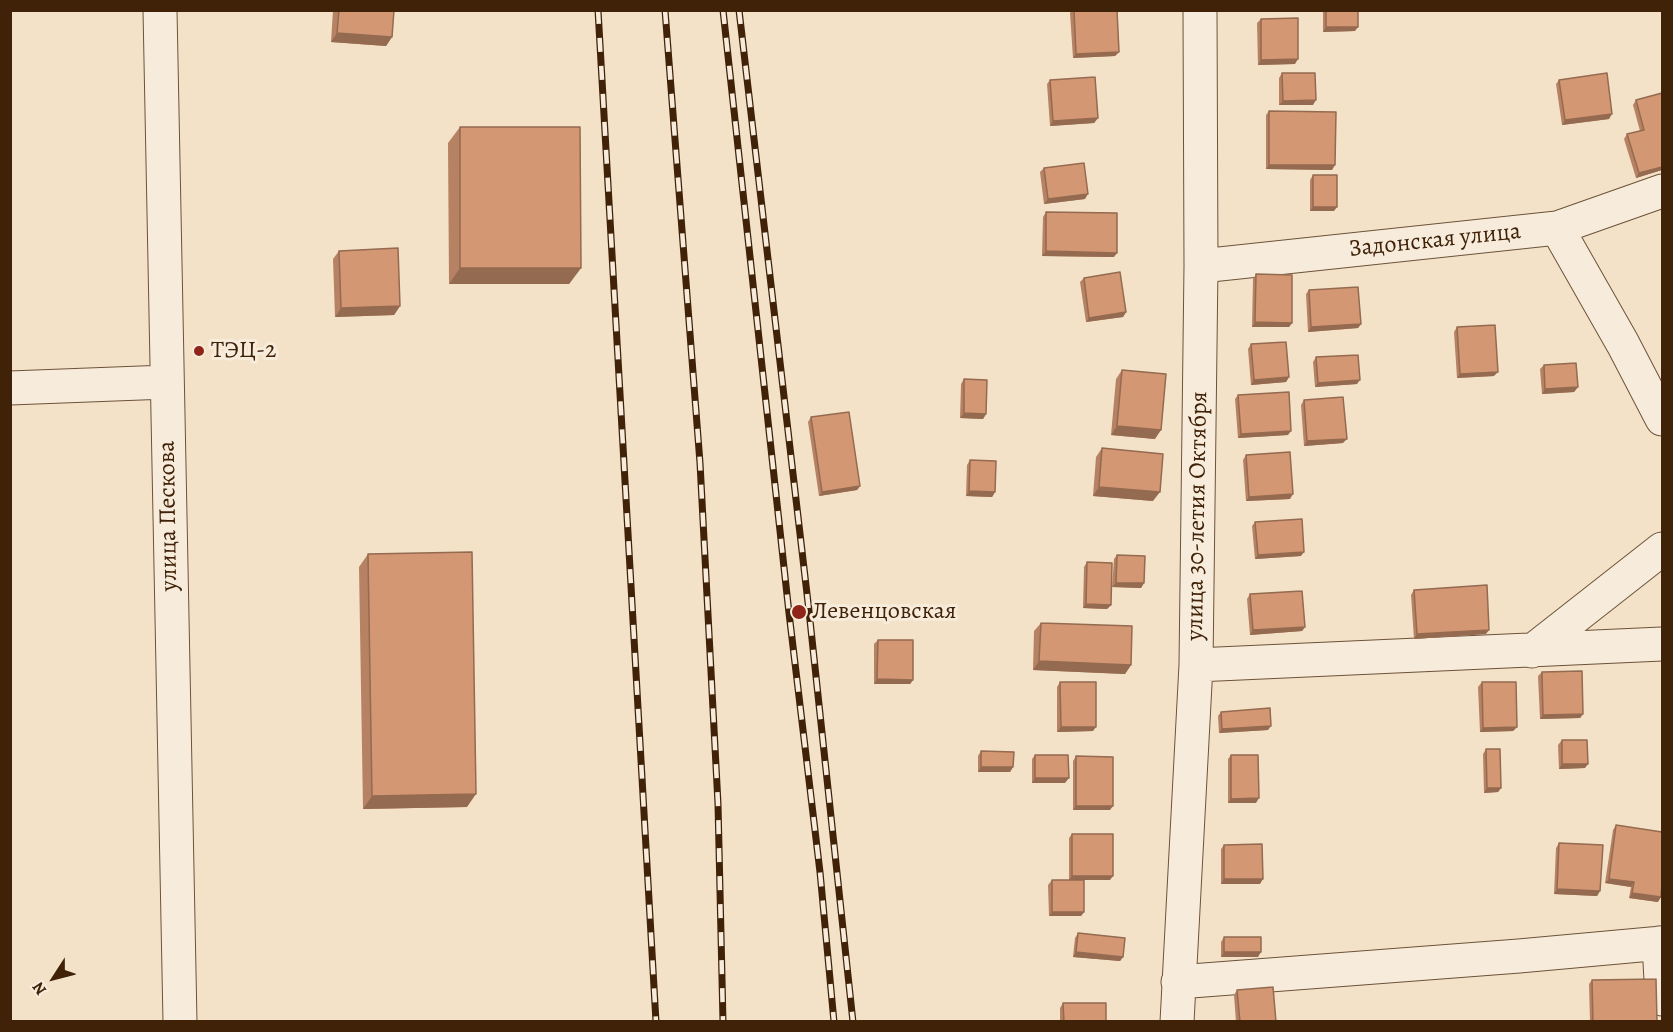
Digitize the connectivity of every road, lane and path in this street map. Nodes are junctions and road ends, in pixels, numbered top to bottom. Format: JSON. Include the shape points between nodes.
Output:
{"nodes":[{"id":1,"x":160,"y":10,"type":"edge"},
{"id":2,"x":1200,"y":10,"type":"edge"},
{"id":3,"x":1662,"y":191,"type":"edge"},
{"id":4,"x":1557,"y":228,"type":"junction"},
{"id":5,"x":1201,"y":266,"type":"junction"},
{"id":6,"x":166,"y":382,"type":"junction"},
{"id":7,"x":10,"y":388,"type":"edge"},
{"id":8,"x":1662,"y":420,"type":"edge"},
{"id":9,"x":1662,"y":549,"type":"edge"},
{"id":10,"x":1662,"y":644,"type":"edge"},
{"id":11,"x":1532,"y":651,"type":"junction"},
{"id":12,"x":1196,"y":665,"type":"junction"},
{"id":13,"x":1661,"y":943,"type":"edge"},
{"id":14,"x":1178,"y":982,"type":"junction"},
{"id":15,"x":1662,"y":999,"type":"edge"},
{"id":16,"x":180,"y":1022,"type":"edge"},
{"id":17,"x":1177,"y":1022,"type":"edge"}],
"edges":[{"from":1,"to":6,"type":"street","name":"улица Пескова"},
{"from":2,"to":5,"type":"street","name":"улица 30-летия Октября"},
{"from":3,"to":4,"type":"street","name":"Задонская улица"},
{"from":4,"to":5,"type":"street","name":"Задонская улица"},
{"from":4,"to":8,"type":"street"},
{"from":5,"to":12,"type":"street","name":"улица 30-летия Октября"},
{"from":6,"to":7,"type":"street"},
{"from":6,"to":16,"type":"street","name":"улица Пескова"},
{"from":9,"to":11,"type":"street"},
{"from":10,"to":11,"type":"street"},
{"from":11,"to":12,"type":"street"},
{"from":12,"to":14,"type":"street","name":"улица 30-летия Октября"},
{"from":13,"to":14,"type":"street"},
{"from":13,"to":15,"type":"street"},
{"from":14,"to":17,"type":"street","name":"улица 30-летия Октября"}]}
